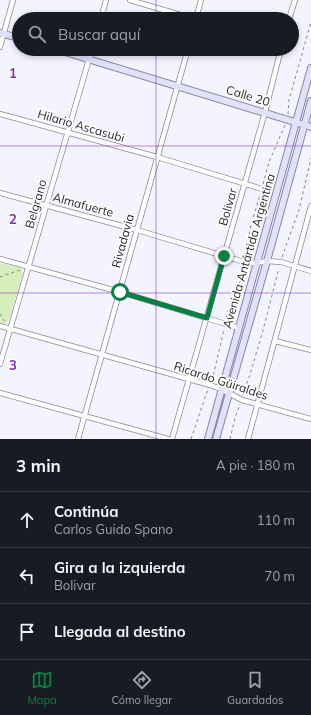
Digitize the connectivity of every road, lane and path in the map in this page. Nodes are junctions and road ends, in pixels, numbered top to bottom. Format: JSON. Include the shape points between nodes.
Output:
{"nodes":[{"id":1,"x":14,"y":0,"type":"edge"},
{"id":2,"x":106,"y":0,"type":"edge"},
{"id":3,"x":130,"y":0,"type":"edge"},
{"id":4,"x":202,"y":0,"type":"edge"},
{"id":5,"x":295,"y":0,"type":"edge"},
{"id":6,"x":102,"y":12,"type":"edge"},
{"id":7,"x":171,"y":12,"type":"edge"},
{"id":8,"x":198,"y":12,"type":"edge"},
{"id":9,"x":292,"y":12,"type":"edge"},
{"id":10,"x":311,"y":22,"type":"edge"},
{"id":11,"x":2,"y":33,"type":"edge"},
{"id":12,"x":12,"y":36,"type":"edge"},
{"id":13,"x":0,"y":47,"type":"edge"},
{"id":14,"x":78,"y":56,"type":"edge"},
{"id":15,"x":90,"y":56,"type":"edge"},
{"id":16,"x":186,"y":56,"type":"edge"},
{"id":17,"x":280,"y":56,"type":"edge"},
{"id":18,"x":89,"y":59,"type":"junction"},
{"id":19,"x":311,"y":68,"type":"edge"},
{"id":20,"x":178,"y":86,"type":"junction"},
{"id":21,"x":311,"y":101,"type":"edge"},
{"id":22,"x":266,"y":112,"type":"junction"},
{"id":23,"x":0,"y":114,"type":"edge"},
{"id":24,"x":287,"y":120,"type":"junction"},
{"id":25,"x":296,"y":122,"type":"junction"},
{"id":26,"x":304,"y":125,"type":"junction"},
{"id":27,"x":311,"y":127,"type":"edge"},
{"id":28,"x":67,"y":132,"type":"junction"},
{"id":29,"x":157,"y":157,"type":"junction"},
{"id":30,"x":311,"y":158,"type":"edge"},
{"id":31,"x":245,"y":184,"type":"junction"},
{"id":32,"x":262,"y":189,"type":"junction"},
{"id":33,"x":0,"y":193,"type":"edge"},
{"id":34,"x":45,"y":206,"type":"junction"},
{"id":35,"x":311,"y":206,"type":"edge"},
{"id":36,"x":137,"y":230,"type":"junction"},
{"id":37,"x":224,"y":256,"type":"junction"},
{"id":38,"x":0,"y":259,"type":"edge"},
{"id":39,"x":268,"y":261,"type":"junction"},
{"id":40,"x":244,"y":262,"type":"junction"},
{"id":41,"x":281,"y":262,"type":"junction"},
{"id":42,"x":256,"y":263,"type":"junction"},
{"id":43,"x":295,"y":266,"type":"junction"},
{"id":44,"x":27,"y":267,"type":"junction"},
{"id":45,"x":311,"y":271,"type":"edge"},
{"id":46,"x":0,"y":277,"type":"edge"},
{"id":47,"x":120,"y":292,"type":"junction"},
{"id":48,"x":0,"y":314,"type":"edge"},
{"id":49,"x":207,"y":318,"type":"junction"},
{"id":50,"x":225,"y":324,"type":"junction"},
{"id":51,"x":0,"y":326,"type":"edge"},
{"id":52,"x":10,"y":328,"type":"junction"},
{"id":53,"x":238,"y":328,"type":"junction"},
{"id":54,"x":275,"y":341,"type":"junction"},
{"id":55,"x":311,"y":350,"type":"edge"},
{"id":56,"x":103,"y":355,"type":"junction"},
{"id":57,"x":0,"y":364,"type":"edge"},
{"id":58,"x":190,"y":380,"type":"junction"},
{"id":59,"x":212,"y":380,"type":"dead end"},
{"id":60,"x":221,"y":389,"type":"junction"},
{"id":61,"x":208,"y":390,"type":"dead end"},
{"id":62,"x":0,"y":393,"type":"edge"},
{"id":63,"x":229,"y":393,"type":"junction"},
{"id":64,"x":243,"y":395,"type":"dead end"},
{"id":65,"x":241,"y":402,"type":"dead end"},
{"id":66,"x":258,"y":404,"type":"junction"},
{"id":67,"x":84,"y":417,"type":"junction"},
{"id":68,"x":311,"y":419,"type":"edge"},
{"id":69,"x":78,"y":439,"type":"edge"},
{"id":70,"x":168,"y":439,"type":"edge"},
{"id":71,"x":172,"y":439,"type":"edge"},
{"id":72,"x":191,"y":439,"type":"edge"},
{"id":73,"x":208,"y":439,"type":"edge"},
{"id":74,"x":216,"y":439,"type":"edge"},
{"id":75,"x":230,"y":439,"type":"edge"},
{"id":76,"x":248,"y":439,"type":"edge"}],
"edges":[{"from":1,"to":11,"type":"street"},
{"from":2,"to":6,"type":"street"},
{"from":3,"to":7,"type":"street"},
{"from":4,"to":8,"type":"street"},
{"from":5,"to":9,"type":"street"},
{"from":10,"to":24,"type":"path","via":[[289,100]]},
{"from":11,"to":12,"type":"main road"},
{"from":11,"to":13,"type":"street"},
{"from":14,"to":18,"type":"main road","name":"Calle 20"},
{"from":15,"to":18,"type":"street","name":"Belgrano"},
{"from":16,"to":20,"type":"street","name":"Rivadavia"},
{"from":17,"to":22,"type":"street","name":"Bolivar"},
{"from":18,"to":20,"type":"main road","name":"Calle 20"},
{"from":18,"to":28,"type":"street","name":"Belgrano"},
{"from":19,"to":25,"type":"main road","name":"Avenida Antártida Argentina"},
{"from":20,"to":22,"type":"main road","name":"Calle 20"},
{"from":20,"to":29,"type":"street","name":"Rivadavia"},
{"from":21,"to":26,"type":"main road","name":"Avenida Antártida Argentina"},
{"from":22,"to":24,"type":"main road","name":"Calle 20"},
{"from":22,"to":31,"type":"street","name":"Bolivar"},
{"from":23,"to":28,"type":"street","name":"Hilario Ascasubi"},
{"from":24,"to":25,"type":"main road","name":"Calle 20"},
{"from":24,"to":32,"type":"path","via":[[269,162]]},
{"from":25,"to":26,"type":"main road","name":"Calle 20"},
{"from":25,"to":42,"type":"main road","name":"Avenida Antártida Argentina"},
{"from":26,"to":27,"type":"main road","name":"Calle 20"},
{"from":26,"to":39,"type":"main road","name":"Avenida Antártida Argentina"},
{"from":28,"to":29,"type":"street","name":"Hilario Ascasubi"},
{"from":28,"to":34,"type":"street","name":"Belgrano"},
{"from":29,"to":31,"type":"street","name":"Hilario Ascasubi"},
{"from":29,"to":36,"type":"street","name":"Rivadavia"},
{"from":30,"to":41,"type":"path","via":[[299,210]]},
{"from":31,"to":32,"type":"street","name":"Hilario Ascasubi"},
{"from":31,"to":37,"type":"street","name":"Bolivar"},
{"from":32,"to":40,"type":"path","via":[[251,224]]},
{"from":33,"to":34,"type":"street","name":"Almafuerte"},
{"from":34,"to":36,"type":"street","name":"Almafuerte"},
{"from":34,"to":44,"type":"street","name":"Belgrano"},
{"from":35,"to":43,"type":"street"},
{"from":36,"to":37,"type":"street","name":"Almafuerte"},
{"from":36,"to":47,"type":"street","name":"Rivadavia"},
{"from":37,"to":40,"type":"street","name":"Almafuerte"},
{"from":37,"to":49,"type":"street","name":"Bolivar"},
{"from":38,"to":44,"type":"street"},
{"from":39,"to":41,"type":"street","name":"Almafuerte"},
{"from":39,"to":42,"type":"street","name":"Almafuerte"},
{"from":39,"to":63,"type":"main road","name":"Avenida Antártida Argentina"},
{"from":40,"to":42,"type":"street","name":"Almafuerte"},
{"from":40,"to":50,"type":"path","via":[[242,276]]},
{"from":41,"to":43,"type":"street","name":"Almafuerte"},
{"from":41,"to":64,"type":"path"},
{"from":42,"to":53,"type":"main road","name":"Avenida Antártida Argentina"},
{"from":43,"to":45,"type":"street","name":"Almafuerte"},
{"from":43,"to":54,"type":"street"},
{"from":44,"to":46,"type":"path"},
{"from":44,"to":47,"type":"street"},
{"from":44,"to":52,"type":"street","name":"Belgrano"},
{"from":47,"to":49,"type":"street"},
{"from":47,"to":56,"type":"street","name":"Rivadavia"},
{"from":48,"to":52,"type":"path"},
{"from":49,"to":50,"type":"street"},
{"from":49,"to":58,"type":"street","name":"Bolivar"},
{"from":50,"to":53,"type":"street"},
{"from":50,"to":59,"type":"path"},
{"from":51,"to":52,"type":"street","name":"Ricardo Güiraldes"},
{"from":52,"to":56,"type":"street","name":"Ricardo Güiraldes"},
{"from":52,"to":57,"type":"street","name":"Belgrano"},
{"from":53,"to":60,"type":"main road","name":"Avenida Antártida Argentina"},
{"from":54,"to":55,"type":"street"},
{"from":54,"to":66,"type":"street"},
{"from":56,"to":58,"type":"street","name":"Ricardo Güiraldes"},
{"from":56,"to":67,"type":"street","name":"Rivadavia"},
{"from":58,"to":60,"type":"street","name":"Ricardo Güiraldes"},
{"from":58,"to":71,"type":"street","name":"Bolivar"},
{"from":60,"to":63,"type":"street","name":"Ricardo Güiraldes"},
{"from":60,"to":73,"type":"main road","name":"Avenida Antártida Argentina"},
{"from":61,"to":72,"type":"path"},
{"from":62,"to":67,"type":"street"},
{"from":63,"to":66,"type":"street","name":"Ricardo Güiraldes"},
{"from":63,"to":74,"type":"main road","name":"Avenida Antártida Argentina"},
{"from":65,"to":75,"type":"path"},
{"from":66,"to":68,"type":"street","name":"Ricardo Güiraldes"},
{"from":66,"to":76,"type":"street"},
{"from":67,"to":69,"type":"street","name":"Rivadavia"},
{"from":67,"to":70,"type":"street"}]}
